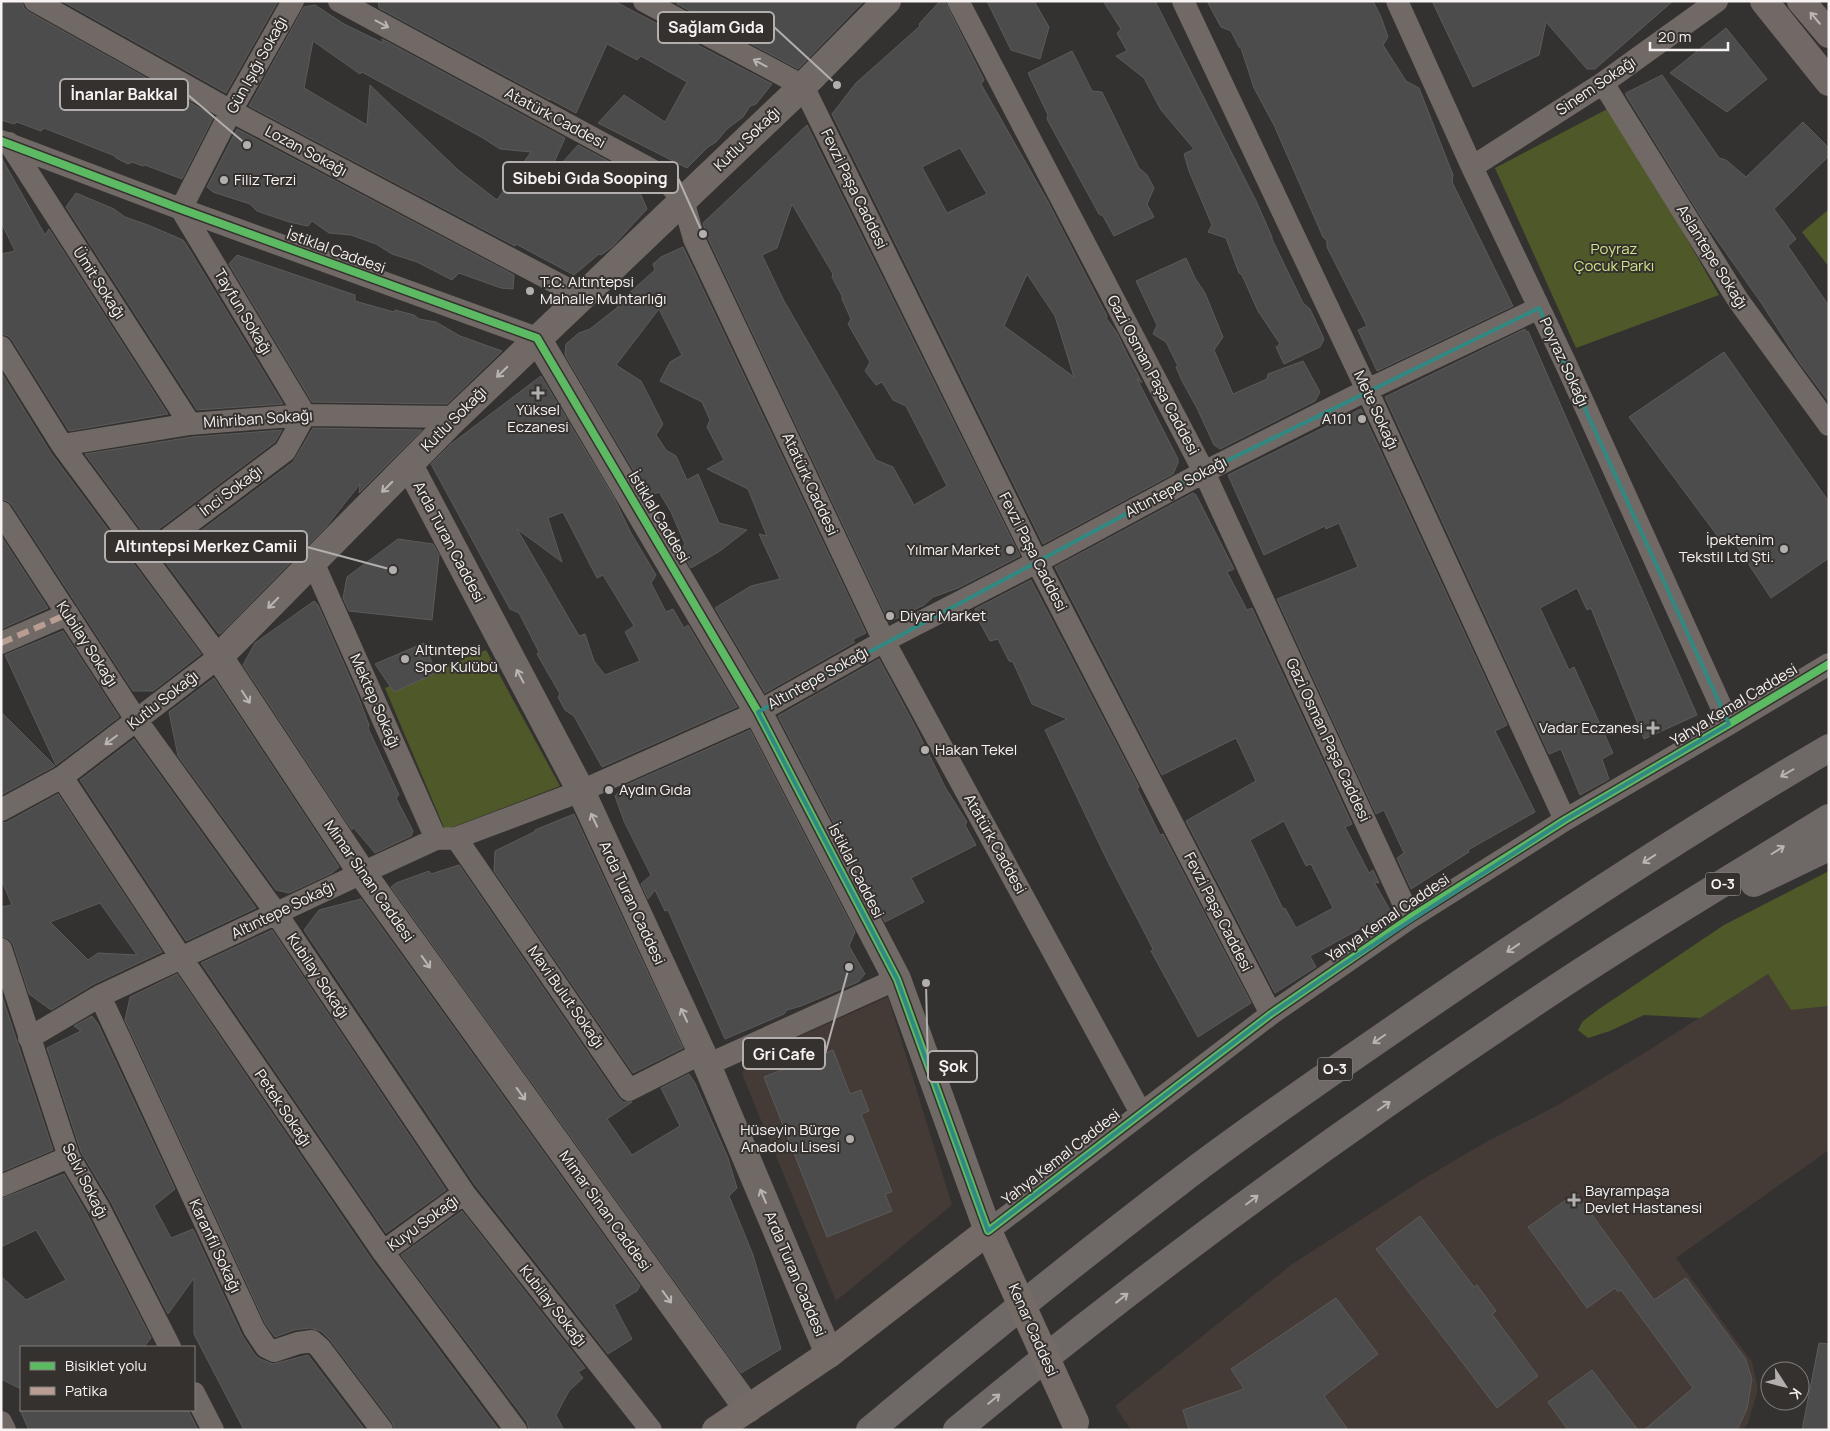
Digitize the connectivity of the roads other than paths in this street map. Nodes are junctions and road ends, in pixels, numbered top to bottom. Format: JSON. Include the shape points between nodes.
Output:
{"nodes":[{"id":1,"x":35,"y":1,"type":"edge"},
{"id":2,"x":293,"y":1,"type":"edge"},
{"id":3,"x":339,"y":1,"type":"edge"},
{"id":4,"x":644,"y":1,"type":"edge"},
{"id":5,"x":887,"y":1,"type":"edge"},
{"id":6,"x":958,"y":1,"type":"edge"},
{"id":7,"x":1183,"y":1,"type":"edge"},
{"id":8,"x":1397,"y":1,"type":"edge"},
{"id":9,"x":1717,"y":1,"type":"edge"},
{"id":10,"x":1764,"y":1,"type":"edge"},
{"id":11,"x":1802,"y":1,"type":"edge"},
{"id":12,"x":1829,"y":34,"type":"edge"},
{"id":13,"x":1829,"y":82,"type":"edge"},
{"id":14,"x":1603,"y":83,"type":"junction"},
{"id":15,"x":803,"y":86,"type":"junction"},
{"id":16,"x":231,"y":111,"type":"junction"},
{"id":17,"x":5,"y":142,"type":"edge"},
{"id":18,"x":1472,"y":167,"type":"junction"},
{"id":19,"x":683,"y":200,"type":"junction"},
{"id":20,"x":181,"y":209,"type":"junction"},
{"id":21,"x":580,"y":296,"type":"junction"},
{"id":22,"x":1539,"y":308,"type":"junction"},
{"id":23,"x":537,"y":338,"type":"junction"},
{"id":24,"x":1,"y":347,"type":"edge"},
{"id":25,"x":1367,"y":390,"type":"junction"},
{"id":26,"x":305,"y":415,"type":"junction"},
{"id":27,"x":456,"y":417,"type":"junction"},
{"id":28,"x":190,"y":424,"type":"junction"},
{"id":29,"x":1829,"y":425,"type":"edge"},
{"id":30,"x":62,"y":445,"type":"junction"},
{"id":31,"x":408,"y":465,"type":"junction"},
{"id":32,"x":1204,"y":472,"type":"junction"},
{"id":33,"x":1,"y":512,"type":"edge"},
{"id":34,"x":145,"y":556,"type":"junction"},
{"id":35,"x":313,"y":562,"type":"junction"},
{"id":36,"x":1038,"y":562,"type":"junction"},
{"id":37,"x":68,"y":614,"type":"junction"},
{"id":38,"x":884,"y":641,"type":"junction"},
{"id":39,"x":1,"y":643,"type":"edge"},
{"id":40,"x":219,"y":657,"type":"junction"},
{"id":41,"x":1829,"y":664,"type":"edge"},
{"id":42,"x":758,"y":712,"type":"junction"},
{"id":43,"x":137,"y":721,"type":"junction"},
{"id":44,"x":1730,"y":724,"type":"junction"},
{"id":45,"x":1829,"y":748,"type":"edge"},
{"id":46,"x":62,"y":777,"type":"junction"},
{"id":47,"x":580,"y":791,"type":"junction"},
{"id":48,"x":1,"y":810,"type":"edge"},
{"id":49,"x":1829,"y":818,"type":"edge"},
{"id":50,"x":1565,"y":820,"type":"junction"},
{"id":51,"x":446,"y":839,"type":"junction"},
{"id":52,"x":1829,"y":846,"type":"edge"},
{"id":53,"x":362,"y":873,"type":"junction"},
{"id":54,"x":276,"y":913,"type":"junction"},
{"id":55,"x":1410,"y":918,"type":"junction"},
{"id":56,"x":1,"y":950,"type":"edge"},
{"id":57,"x":1618,"y":950,"type":"junction"},
{"id":58,"x":182,"y":959,"type":"junction"},
{"id":59,"x":897,"y":979,"type":"junction"},
{"id":60,"x":100,"y":996,"type":"junction"},
{"id":61,"x":1271,"y":1014,"type":"junction"},
{"id":62,"x":29,"y":1038,"type":"junction"},
{"id":63,"x":704,"y":1059,"type":"junction"},
{"id":64,"x":1141,"y":1113,"type":"junction"},
{"id":65,"x":70,"y":1157,"type":"junction"},
{"id":66,"x":1,"y":1186,"type":"edge"},
{"id":67,"x":464,"y":1194,"type":"junction"},
{"id":68,"x":988,"y":1231,"type":"junction"},
{"id":69,"x":382,"y":1252,"type":"junction"},
{"id":70,"x":169,"y":1346,"type":"edge"},
{"id":71,"x":829,"y":1354,"type":"junction"},
{"id":72,"x":195,"y":1395,"type":"edge"},
{"id":73,"x":748,"y":1410,"type":"junction"},
{"id":74,"x":1,"y":1422,"type":"edge"},
{"id":75,"x":1077,"y":1426,"type":"edge"},
{"id":76,"x":5,"y":1430,"type":"edge"},
{"id":77,"x":213,"y":1430,"type":"edge"},
{"id":78,"x":382,"y":1430,"type":"edge"},
{"id":79,"x":516,"y":1430,"type":"edge"},
{"id":80,"x":651,"y":1430,"type":"edge"},
{"id":81,"x":716,"y":1430,"type":"edge"},
{"id":82,"x":870,"y":1430,"type":"edge"},
{"id":83,"x":957,"y":1430,"type":"edge"}],
"edges":[{"from":1,"to":16,"type":"street","name":"Lozan Sokağı"},
{"from":2,"to":16,"type":"street","name":"Gün Işığı Sokağı"},
{"from":3,"to":19,"type":"street","name":"Atatürk Caddesi","one_way":true,"via":[[661,175]]},
{"from":15,"to":4,"type":"street","one_way":true},
{"from":5,"to":15,"type":"street","name":"Kutlu Sokağı"},
{"from":6,"to":32,"type":"street","name":"Gazi Osman Paşa Caddesi"},
{"from":7,"to":25,"type":"street","name":"Mete Sokağı"},
{"from":8,"to":18,"type":"street","name":"Poyraz Sokağı"},
{"from":9,"to":14,"type":"street","name":"Sinem Sokağı"},
{"from":10,"to":13,"type":"main road"},
{"from":12,"to":11,"type":"main road","one_way":true},
{"from":14,"to":18,"type":"street","name":"Sinem Sokağı"},
{"from":14,"to":29,"type":"street","name":"Aslantepe Sokağı","via":[[1738,300]]},
{"from":15,"to":19,"type":"street","name":"Kutlu Sokağı"},
{"from":15,"to":36,"type":"street","name":"Fevzi Paşa Caddesi"},
{"from":16,"to":20,"type":"street","name":"Gün Işığı Sokağı"},
{"from":16,"to":21,"type":"street","name":"Lozan Sokağı"},
{"from":17,"to":20,"type":"street","name":"İstiklal Caddesi"},
{"from":17,"to":28,"type":"street","name":"Ümit Sokağı"},
{"from":18,"to":22,"type":"street","name":"Poyraz Sokağı"},
{"from":19,"to":21,"type":"street","name":"Kutlu Sokağı"},
{"from":19,"to":38,"type":"street","name":"Atatürk Caddesi","via":[[694,240]]},
{"from":20,"to":23,"type":"street","name":"İstiklal Caddesi"},
{"from":20,"to":26,"type":"street","name":"Tayfun Sokağı"},
{"from":21,"to":23,"type":"street","name":"Kutlu Sokağı"},
{"from":22,"to":25,"type":"street","name":"Altıntepe Sokağı"},
{"from":22,"to":44,"type":"street","name":"Poyraz Sokağı"},
{"from":23,"to":27,"type":"street","name":"Kutlu Sokağı","one_way":true},
{"from":23,"to":42,"type":"street","name":"İstiklal Caddesi"},
{"from":24,"to":30,"type":"street","name":"Mimar Sinan Caddesi"},
{"from":25,"to":32,"type":"street","name":"Altıntepe Sokağı"},
{"from":25,"to":50,"type":"street","name":"Mete Sokağı"},
{"from":26,"to":27,"type":"street","name":"Mihriban Sokağı"},
{"from":26,"to":28,"type":"street","name":"Mihriban Sokağı"},
{"from":26,"to":34,"type":"street","name":"İnci Sokağı","via":[[285,451]]},
{"from":27,"to":31,"type":"street","name":"Kutlu Sokağı"},
{"from":28,"to":30,"type":"street","name":"Mihriban Sokağı"},
{"from":30,"to":34,"type":"street","name":"Mimar Sinan Caddesi"},
{"from":31,"to":35,"type":"street","name":"Kutlu Sokağı","one_way":true},
{"from":47,"to":31,"type":"street","name":"Arda Turan Caddesi","one_way":true},
{"from":32,"to":36,"type":"street","name":"Altıntepe Sokağı"},
{"from":32,"to":55,"type":"street","name":"Gazi Osman Paşa Caddesi"},
{"from":33,"to":37,"type":"street","name":"Kubilay Sokağı"},
{"from":34,"to":40,"type":"street","name":"Mimar Sinan Caddesi"},
{"from":35,"to":40,"type":"street","name":"Kutlu Sokağı","one_way":true},
{"from":35,"to":51,"type":"street","name":"Mektep Sokağı"},
{"from":36,"to":38,"type":"street","name":"Altıntepe Sokağı"},
{"from":36,"to":61,"type":"street","name":"Fevzi Paşa Caddesi"},
{"from":37,"to":39,"type":"street"},
{"from":37,"to":43,"type":"street","name":"Kubilay Sokağı"},
{"from":38,"to":42,"type":"street","name":"Altıntepe Sokağı"},
{"from":38,"to":64,"type":"street","name":"Atatürk Caddesi"},
{"from":40,"to":43,"type":"street","name":"Kutlu Sokağı"},
{"from":40,"to":53,"type":"street","name":"Mimar Sinan Caddesi","one_way":true},
{"from":41,"to":44,"type":"street","name":"Yahya Kemal Caddesi"},
{"from":42,"to":47,"type":"street","name":"Altıntepe Sokağı"},
{"from":42,"to":59,"type":"street","name":"İstiklal Caddesi"},
{"from":43,"to":46,"type":"street","name":"Kutlu Sokağı","one_way":true},
{"from":43,"to":54,"type":"street","name":"Kubilay Sokağı"},
{"from":44,"to":50,"type":"street","name":"Yahya Kemal Caddesi"},
{"from":45,"to":82,"type":"highway","number":"O-3","one_way":true,"via":[[1562,915],[1325,1076],[1182,1179],[1083,1256]]},
{"from":46,"to":48,"type":"street","name":"Kutlu Sokağı"},
{"from":46,"to":58,"type":"street","name":"Petek Sokağı"},
{"from":47,"to":51,"type":"street","name":"Altıntepe Sokağı"},
{"from":63,"to":47,"type":"street","name":"Arda Turan Caddesi","one_way":true},
{"from":57,"to":49,"type":"highway","number":"O-3","one_way":true},
{"from":50,"to":55,"type":"street","name":"Yahya Kemal Caddesi"},
{"from":51,"to":53,"type":"street","name":"Altıntepe Sokağı"},
{"from":51,"to":63,"type":"street","name":"Mavi Bulut Sokağı","via":[[630,1090]]},
{"from":52,"to":57,"type":"highway"},
{"from":53,"to":54,"type":"street","name":"Altıntepe Sokağı"},
{"from":53,"to":73,"type":"street","name":"Mimar Sinan Caddesi","one_way":true},
{"from":54,"to":58,"type":"street","name":"Altıntepe Sokağı"},
{"from":54,"to":67,"type":"street","name":"Kubilay Sokağı"},
{"from":55,"to":61,"type":"street","name":"Yahya Kemal Caddesi"},
{"from":56,"to":62,"type":"street","name":"Selvi Sokağı"},
{"from":83,"to":57,"type":"highway","number":"O-3","one_way":true,"via":[[1136,1286],[1270,1186],[1527,1007]]},
{"from":58,"to":60,"type":"street","name":"Altıntepe Sokağı"},
{"from":58,"to":69,"type":"street","name":"Petek Sokağı"},
{"from":59,"to":63,"type":"street"},
{"from":59,"to":68,"type":"street","name":"İstiklal Caddesi"},
{"from":60,"to":62,"type":"street","name":"Altıntepe Sokağı"},
{"from":60,"to":78,"type":"street","name":"Karanfil Sokağı","via":[[254,1329],[266,1347],[274,1351],[298,1343],[312,1341],[316,1344]]},
{"from":61,"to":64,"type":"street","name":"Yahya Kemal Caddesi"},
{"from":62,"to":65,"type":"street","name":"Selvi Sokağı"},
{"from":71,"to":63,"type":"street","name":"Arda Turan Caddesi","one_way":true},
{"from":64,"to":68,"type":"street","name":"Yahya Kemal Caddesi"},
{"from":65,"to":66,"type":"street"},
{"from":65,"to":70,"type":"street","name":"Selvi Sokağı"},
{"from":67,"to":69,"type":"street","name":"Kuyu Sokağı"},
{"from":67,"to":80,"type":"street","name":"Kubilay Sokağı"},
{"from":68,"to":71,"type":"main road","name":"Yahya Kemal Caddesi"},
{"from":68,"to":75,"type":"main road","name":"Kenar Caddesi","bridge":true},
{"from":69,"to":79,"type":"street","name":"Petek Sokağı"},
{"from":71,"to":73,"type":"main road","name":"Yahya Kemal Caddesi"},
{"from":72,"to":77,"type":"street"},
{"from":73,"to":81,"type":"main road","name":"Yahya Kemal Caddesi"},
{"from":74,"to":76,"type":"street"}]}
